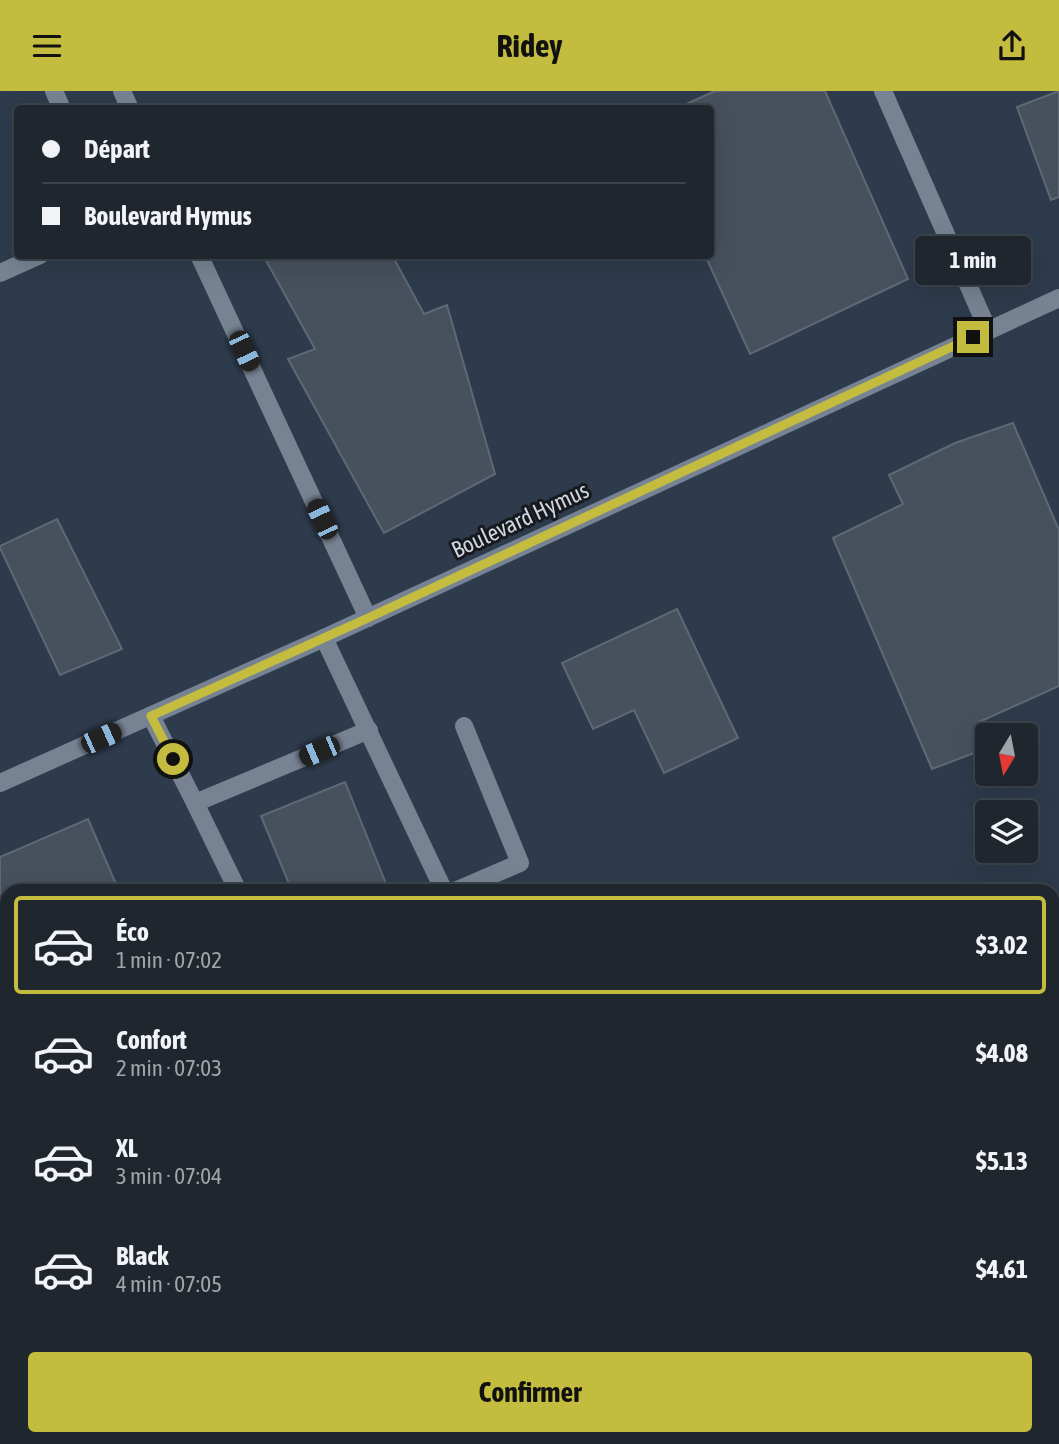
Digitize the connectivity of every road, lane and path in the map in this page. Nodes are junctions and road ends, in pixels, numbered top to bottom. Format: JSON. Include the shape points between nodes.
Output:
{"nodes":[{"id":1,"x":883,"y":91,"type":"edge"},
{"id":2,"x":31,"y":259,"type":"edge"},
{"id":3,"x":201,"y":259,"type":"edge"},
{"id":4,"x":0,"y":273,"type":"edge"},
{"id":5,"x":1059,"y":297,"type":"edge"},
{"id":6,"x":988,"y":330,"type":"junction"},
{"id":7,"x":368,"y":618,"type":"junction"},
{"id":8,"x":324,"y":638,"type":"junction"},
{"id":9,"x":151,"y":716,"type":"junction"},
{"id":10,"x":464,"y":726,"type":"dead end"},
{"id":11,"x":369,"y":730,"type":"junction"},
{"id":12,"x":0,"y":783,"type":"edge"},
{"id":13,"x":195,"y":803,"type":"junction"},
{"id":14,"x":235,"y":884,"type":"edge"},
{"id":15,"x":441,"y":884,"type":"edge"},
{"id":16,"x":471,"y":884,"type":"edge"}],
"edges":[{"from":1,"to":6,"type":"street"},
{"from":2,"to":4,"type":"street"},
{"from":3,"to":7,"type":"street"},
{"from":5,"to":6,"type":"street","name":"Boulevard Hymus"},
{"from":6,"to":7,"type":"street","name":"Boulevard Hymus"},
{"from":7,"to":8,"type":"street","name":"Boulevard Hymus"},
{"from":8,"to":9,"type":"street","name":"Boulevard Hymus"},
{"from":8,"to":11,"type":"street"},
{"from":9,"to":12,"type":"street","name":"Boulevard Hymus"},
{"from":9,"to":13,"type":"street"},
{"from":10,"to":16,"type":"street","via":[[520,863]]},
{"from":11,"to":13,"type":"street"},
{"from":11,"to":15,"type":"street"},
{"from":13,"to":14,"type":"street"}]}
